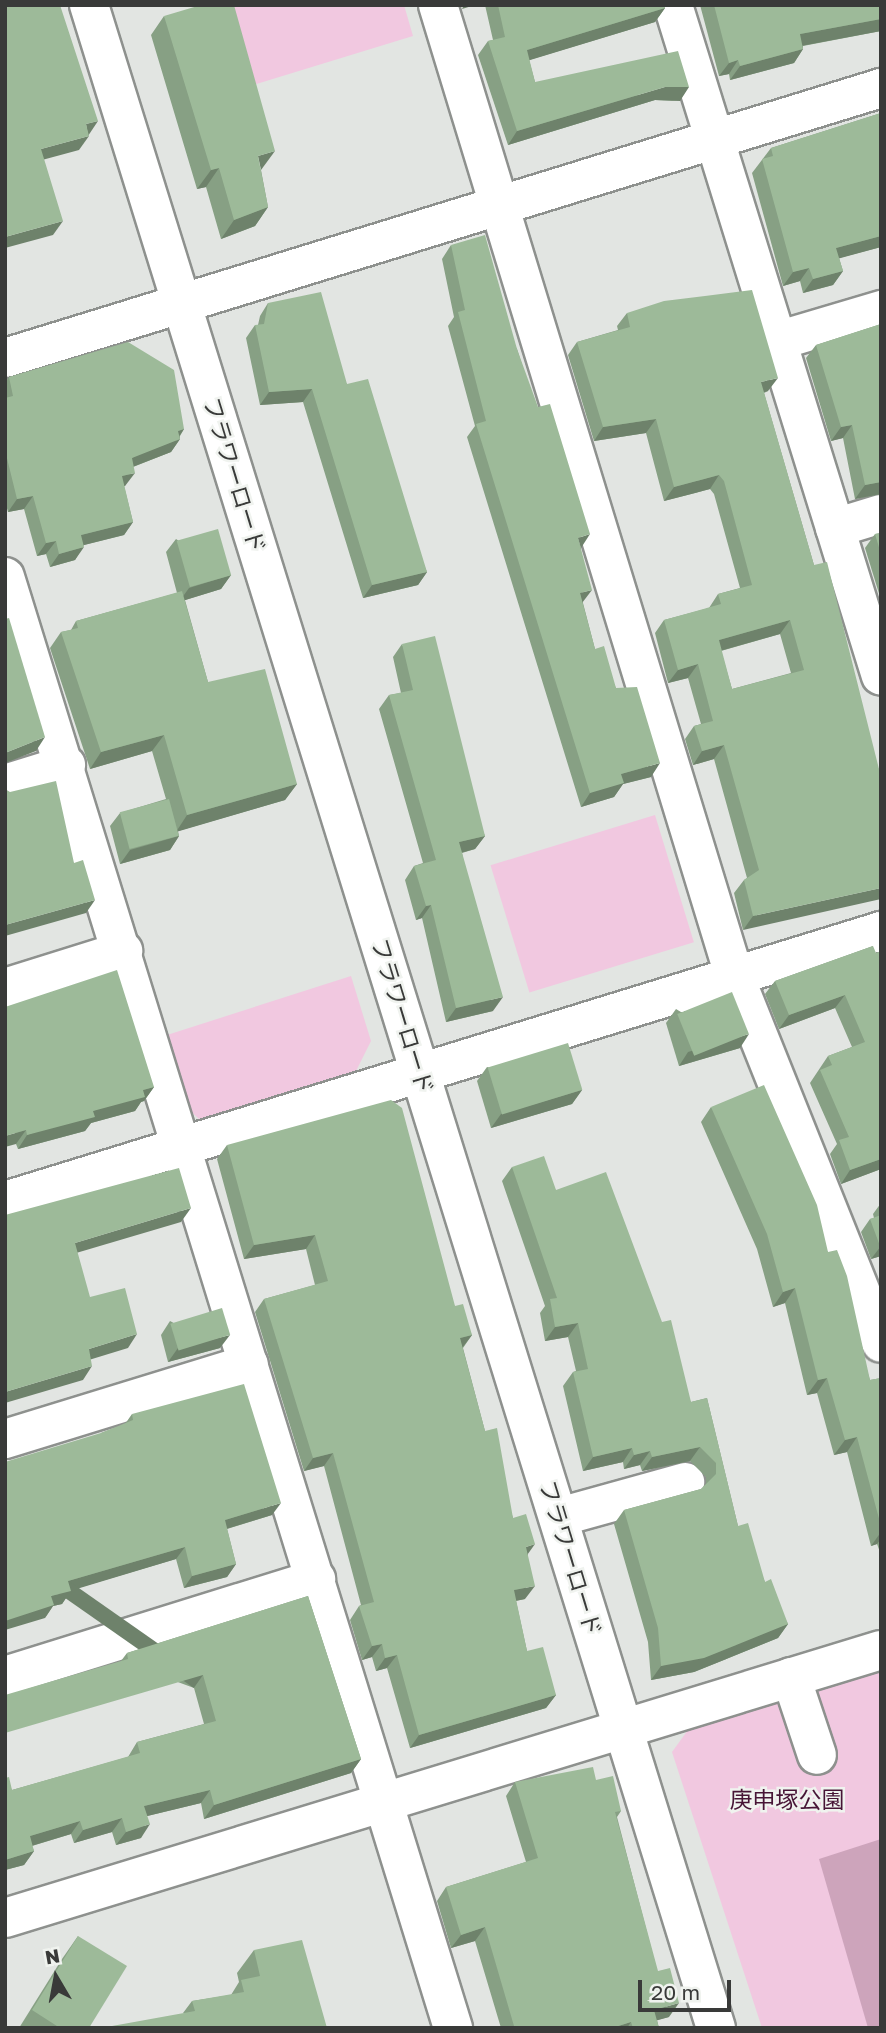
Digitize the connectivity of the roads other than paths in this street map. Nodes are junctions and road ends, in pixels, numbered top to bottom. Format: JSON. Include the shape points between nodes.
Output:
{"nodes":[{"id":1,"x":89,"y":5,"type":"edge"},
{"id":2,"x":438,"y":5,"type":"edge"},
{"id":3,"x":673,"y":5,"type":"edge"},
{"id":4,"x":881,"y":88,"type":"edge"},
{"id":5,"x":714,"y":139,"type":"junction"},
{"id":6,"x":501,"y":205,"type":"junction"},
{"id":7,"x":182,"y":303,"type":"junction"},
{"id":8,"x":881,"y":310,"type":"edge"},
{"id":9,"x":777,"y":341,"type":"junction"},
{"id":10,"x":5,"y":358,"type":"edge"},
{"id":11,"x":881,"y":514,"type":"edge"},
{"id":12,"x":835,"y":528,"type":"junction"},
{"id":13,"x":5,"y":577,"type":"edge"},
{"id":14,"x":881,"y":676,"type":"edge"},
{"id":15,"x":66,"y":765,"type":"junction"},
{"id":16,"x":5,"y":784,"type":"edge"},
{"id":17,"x":881,"y":931,"type":"edge"},
{"id":18,"x":122,"y":951,"type":"junction"},
{"id":19,"x":734,"y":975,"type":"junction"},
{"id":20,"x":5,"y":988,"type":"edge"},
{"id":21,"x":421,"y":1074,"type":"junction"},
{"id":22,"x":183,"y":1146,"type":"junction"},
{"id":23,"x":5,"y":1200,"type":"edge"},
{"id":24,"x":881,"y":1343,"type":"edge"},
{"id":25,"x":249,"y":1364,"type":"junction"},
{"id":26,"x":5,"y":1439,"type":"edge"},
{"id":27,"x":685,"y":1482,"type":"dead end"},
{"id":28,"x":559,"y":1517,"type":"junction"},
{"id":29,"x":316,"y":1579,"type":"junction"},
{"id":30,"x":881,"y":1650,"type":"edge"},
{"id":31,"x":5,"y":1676,"type":"edge"},
{"id":32,"x":791,"y":1677,"type":"junction"},
{"id":33,"x":624,"y":1727,"type":"junction"},
{"id":34,"x":817,"y":1755,"type":"dead end"},
{"id":35,"x":384,"y":1800,"type":"junction"},
{"id":36,"x":5,"y":1918,"type":"edge"},
{"id":37,"x":453,"y":2028,"type":"edge"},
{"id":38,"x":716,"y":2028,"type":"edge"}],
"edges":[{"from":1,"to":7,"type":"street","name":"フラワーロード"},
{"from":2,"to":6,"type":"street"},
{"from":3,"to":5,"type":"street"},
{"from":4,"to":5,"type":"street"},
{"from":5,"to":6,"type":"street"},
{"from":5,"to":9,"type":"street"},
{"from":6,"to":7,"type":"street"},
{"from":6,"to":19,"type":"street"},
{"from":7,"to":10,"type":"street"},
{"from":7,"to":21,"type":"street","name":"フラワーロード"},
{"from":8,"to":9,"type":"street"},
{"from":9,"to":12,"type":"street"},
{"from":11,"to":12,"type":"street"},
{"from":12,"to":14,"type":"street"},
{"from":13,"to":15,"type":"street"},
{"from":15,"to":16,"type":"street"},
{"from":15,"to":18,"type":"street"},
{"from":17,"to":19,"type":"street"},
{"from":18,"to":20,"type":"street"},
{"from":18,"to":22,"type":"street"},
{"from":19,"to":21,"type":"street"},
{"from":19,"to":24,"type":"street"},
{"from":21,"to":22,"type":"street"},
{"from":21,"to":28,"type":"street","name":"フラワーロード"},
{"from":22,"to":23,"type":"street"},
{"from":22,"to":25,"type":"street"},
{"from":25,"to":26,"type":"street"},
{"from":25,"to":29,"type":"street"},
{"from":27,"to":28,"type":"street"},
{"from":28,"to":33,"type":"street","name":"フラワーロード"},
{"from":29,"to":31,"type":"street"},
{"from":29,"to":35,"type":"street"},
{"from":30,"to":32,"type":"street"},
{"from":32,"to":33,"type":"street"},
{"from":32,"to":34,"type":"street"},
{"from":33,"to":35,"type":"street"},
{"from":33,"to":38,"type":"street","name":"フラワーロード"},
{"from":35,"to":36,"type":"street"},
{"from":35,"to":37,"type":"street"}]}
